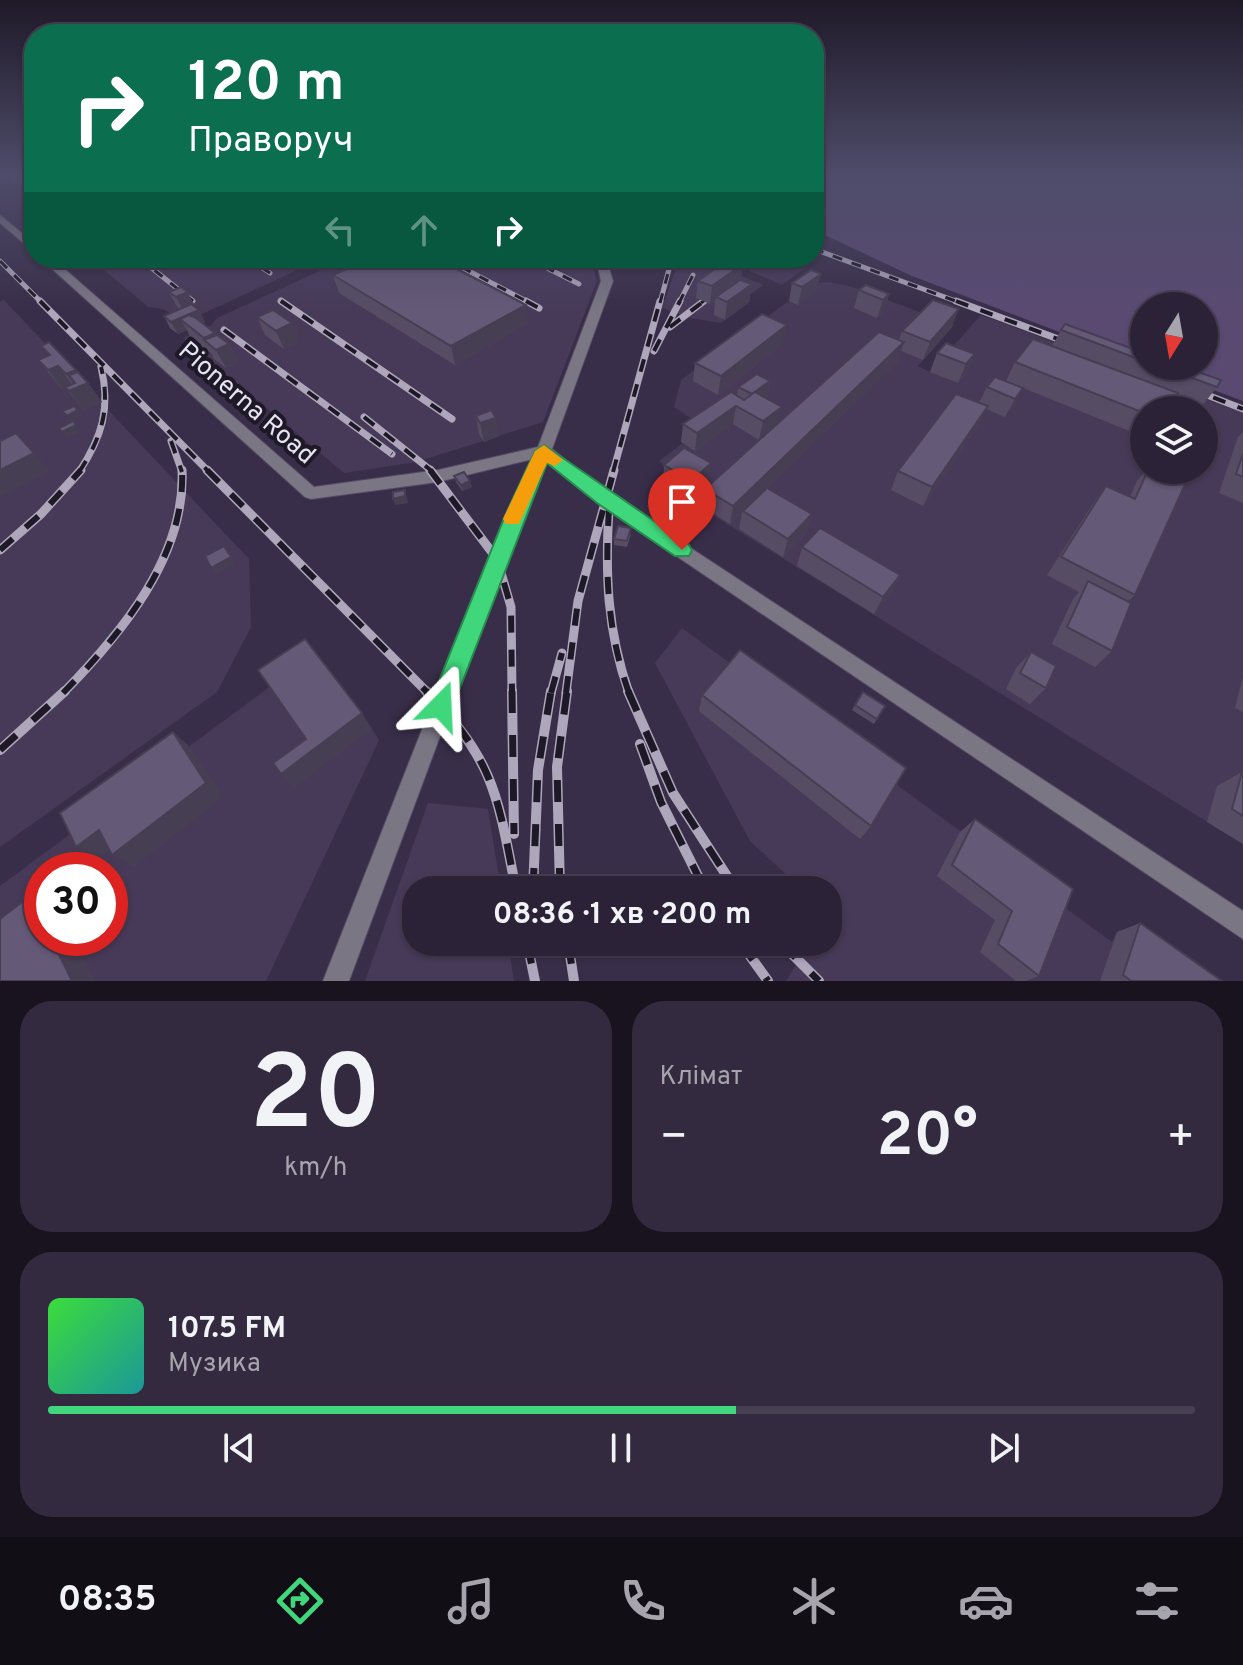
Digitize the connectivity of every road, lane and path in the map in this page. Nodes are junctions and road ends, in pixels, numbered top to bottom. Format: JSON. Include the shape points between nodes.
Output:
{"nodes":[{"id":1,"x":2,"y":220,"type":"edge"},
{"id":2,"x":24,"y":240,"type":"edge"},
{"id":3,"x":56,"y":268,"type":"edge"},
{"id":4,"x":604,"y":268,"type":"edge"},
{"id":5,"x":544,"y":451,"type":"junction"},
{"id":6,"x":1243,"y":926,"type":"edge"},
{"id":7,"x":336,"y":981,"type":"edge"}],
"edges":[{"from":1,"to":2,"type":"street"},
{"from":3,"to":5,"type":"street","name":"Pionerna Road","via":[[311,493],[438,476]]},
{"from":4,"to":5,"type":"street","via":[[607,281]]},
{"from":5,"to":6,"type":"street","via":[[604,499]]},
{"from":5,"to":7,"type":"street","via":[[514,516]]}]}
